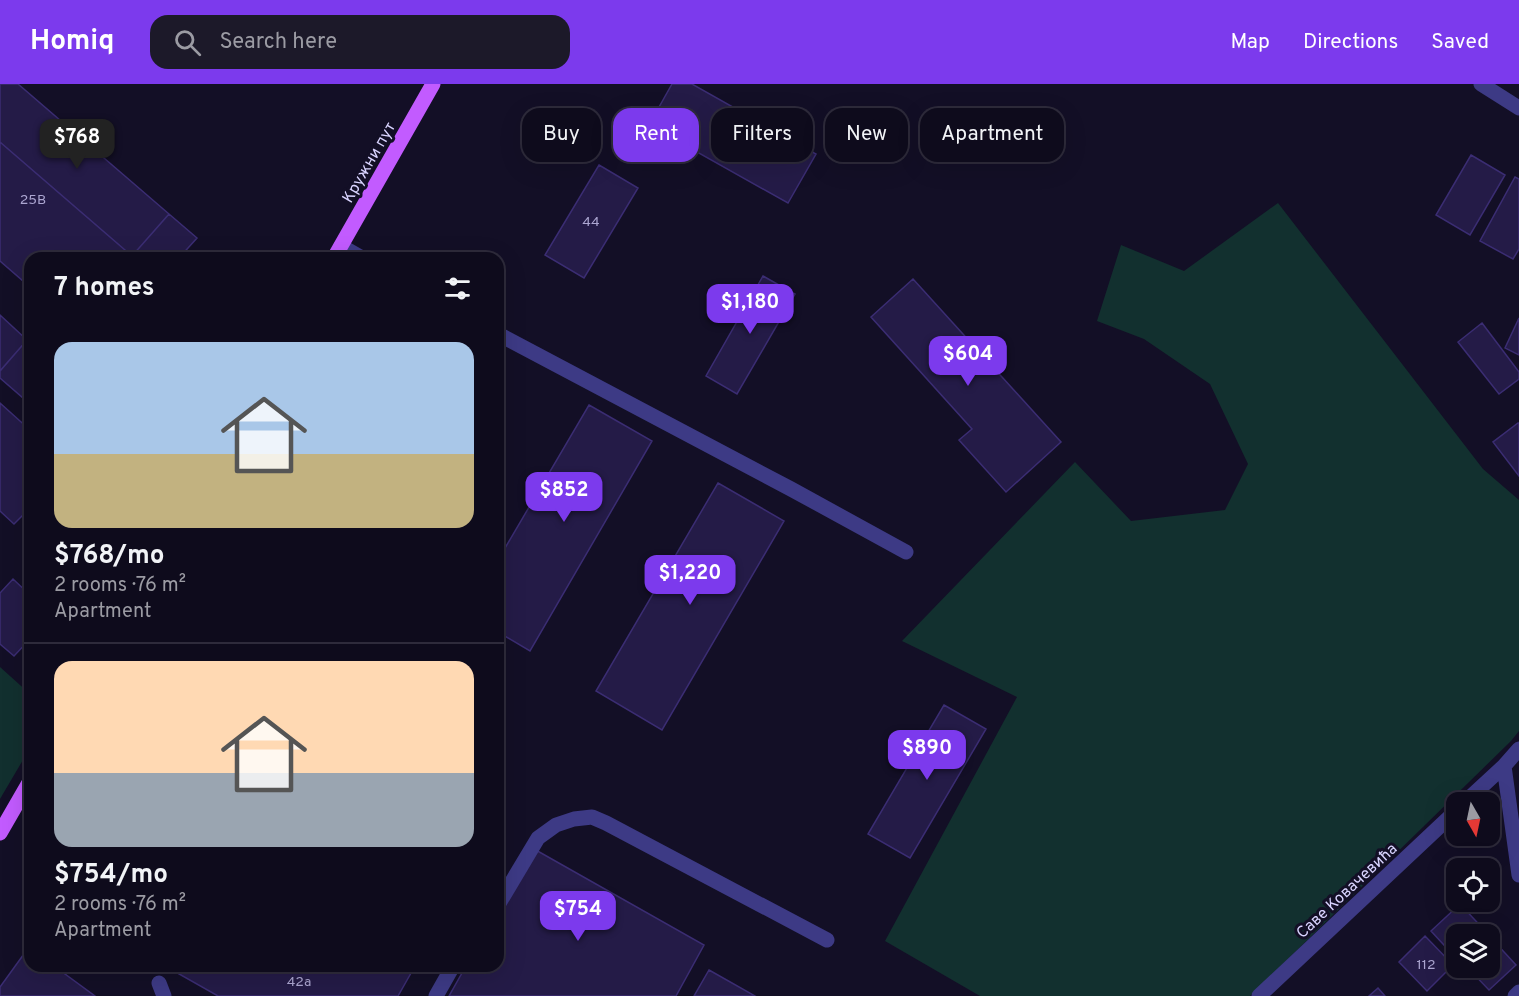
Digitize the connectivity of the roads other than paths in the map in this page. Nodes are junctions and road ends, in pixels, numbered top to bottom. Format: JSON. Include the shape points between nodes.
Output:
{"nodes":[{"id":1,"x":433,"y":84,"type":"edge"},
{"id":2,"x":1481,"y":84,"type":"edge"},
{"id":3,"x":1519,"y":108,"type":"edge"},
{"id":4,"x":337,"y":252,"type":"edge"},
{"id":5,"x":504,"y":337,"type":"edge"},
{"id":6,"x":906,"y":552,"type":"dead end"},
{"id":7,"x":1519,"y":749,"type":"edge"},
{"id":8,"x":1504,"y":766,"type":"junction"},
{"id":9,"x":24,"y":792,"type":"edge"},
{"id":10,"x":1476,"y":792,"type":"edge"},
{"id":11,"x":1446,"y":820,"type":"edge"},
{"id":12,"x":0,"y":834,"type":"edge"},
{"id":13,"x":1519,"y":874,"type":"edge"},
{"id":14,"x":504,"y":895,"type":"edge"},
{"id":15,"x":827,"y":940,"type":"dead end"},
{"id":16,"x":450,"y":972,"type":"edge"},
{"id":17,"x":1519,"y":992,"type":"edge"},
{"id":18,"x":436,"y":996,"type":"edge"},
{"id":19,"x":1260,"y":996,"type":"edge"},
{"id":20,"x":1515,"y":996,"type":"edge"}],
"edges":[{"from":1,"to":4,"type":"main road","name":"Кружни пут"},
{"from":2,"to":3,"type":"street"},
{"from":5,"to":6,"type":"street"},
{"from":7,"to":8,"type":"street"},
{"from":8,"to":10,"type":"street"},
{"from":8,"to":13,"type":"street"},
{"from":9,"to":12,"type":"main road"},
{"from":11,"to":19,"type":"street","name":"Саве Ковачевића"},
{"from":14,"to":15,"type":"street","via":[[538,838],[556,825],[592,817]]},
{"from":16,"to":18,"type":"street"},
{"from":17,"to":20,"type":"street"}]}
